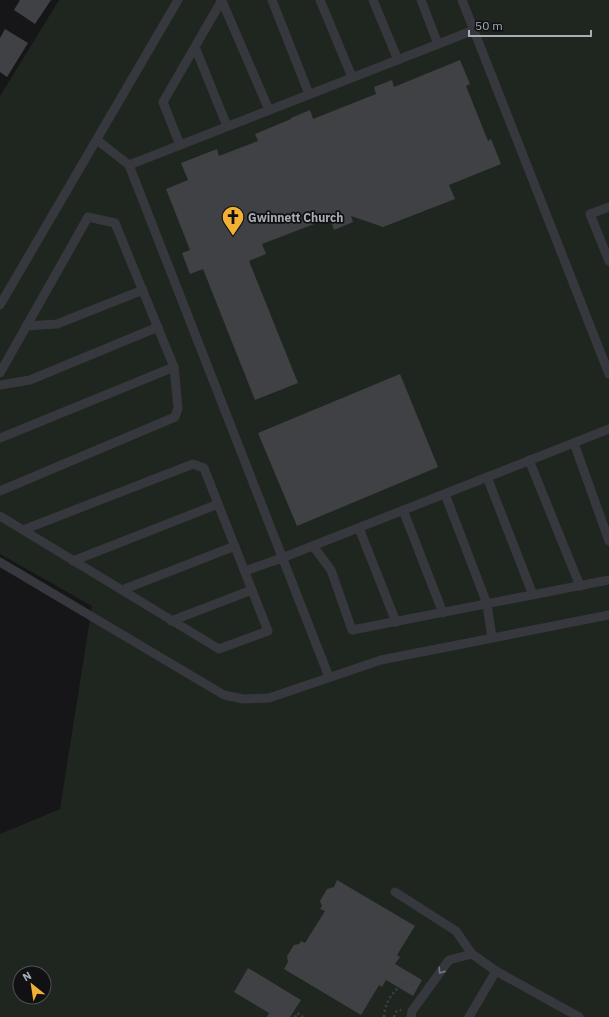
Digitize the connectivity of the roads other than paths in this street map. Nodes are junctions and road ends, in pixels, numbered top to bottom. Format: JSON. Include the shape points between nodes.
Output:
{"nodes":[{"id":1,"x":178,"y":0,"type":"edge"},
{"id":2,"x":222,"y":0,"type":"edge"},
{"id":3,"x":272,"y":0,"type":"edge"},
{"id":4,"x":320,"y":0,"type":"edge"},
{"id":5,"x":373,"y":0,"type":"edge"},
{"id":6,"x":421,"y":0,"type":"edge"},
{"id":7,"x":462,"y":0,"type":"edge"},
{"id":8,"x":474,"y":30,"type":"junction"},
{"id":9,"x":438,"y":44,"type":"junction"},
{"id":10,"x":195,"y":47,"type":"junction"},
{"id":11,"x":398,"y":60,"type":"junction"},
{"id":12,"x":352,"y":77,"type":"junction"},
{"id":13,"x":309,"y":94,"type":"junction"},
{"id":14,"x":269,"y":110,"type":"junction"},
{"id":15,"x":226,"y":126,"type":"junction"},
{"id":16,"x":97,"y":140,"type":"junction"},
{"id":17,"x":180,"y":145,"type":"junction"},
{"id":18,"x":129,"y":164,"type":"junction"},
{"id":19,"x":609,"y":207,"type":"edge"},
{"id":20,"x":609,"y":261,"type":"edge"},
{"id":21,"x":143,"y":290,"type":"junction"},
{"id":22,"x":0,"y":305,"type":"edge"},
{"id":23,"x":26,"y":326,"type":"junction"},
{"id":24,"x":158,"y":328,"type":"junction"},
{"id":25,"x":174,"y":367,"type":"junction"},
{"id":26,"x":0,"y":373,"type":"edge"},
{"id":27,"x":609,"y":374,"type":"edge"},
{"id":28,"x":0,"y":386,"type":"edge"},
{"id":29,"x":609,"y":429,"type":"edge"},
{"id":30,"x":0,"y":438,"type":"edge"},
{"id":31,"x":574,"y":443,"type":"junction"},
{"id":32,"x":529,"y":460,"type":"junction"},
{"id":33,"x":487,"y":477,"type":"junction"},
{"id":34,"x":0,"y":492,"type":"edge"},
{"id":35,"x":445,"y":494,"type":"junction"},
{"id":36,"x":218,"y":504,"type":"junction"},
{"id":37,"x":403,"y":510,"type":"junction"},
{"id":38,"x":0,"y":516,"type":"edge"},
{"id":39,"x":359,"y":528,"type":"junction"},
{"id":40,"x":23,"y":530,"type":"junction"},
{"id":41,"x":609,"y":541,"type":"edge"},
{"id":42,"x":235,"y":546,"type":"junction"},
{"id":43,"x":313,"y":546,"type":"junction"},
{"id":44,"x":282,"y":558,"type":"junction"},
{"id":45,"x":73,"y":561,"type":"junction"},
{"id":46,"x":0,"y":562,"type":"edge"},
{"id":47,"x":245,"y":571,"type":"junction"},
{"id":48,"x":609,"y":580,"type":"edge"},
{"id":49,"x":580,"y":586,"type":"junction"},
{"id":50,"x":122,"y":590,"type":"junction"},
{"id":51,"x":252,"y":590,"type":"junction"},
{"id":52,"x":532,"y":595,"type":"junction"},
{"id":53,"x":487,"y":604,"type":"junction"},
{"id":54,"x":443,"y":613,"type":"junction"},
{"id":55,"x":609,"y":615,"type":"edge"},
{"id":56,"x":171,"y":620,"type":"junction"},
{"id":57,"x":396,"y":622,"type":"junction"},
{"id":58,"x":492,"y":638,"type":"junction"},
{"id":59,"x":329,"y":677,"type":"junction"},
{"id":60,"x":395,"y":892,"type":"dead end"},
{"id":61,"x":472,"y":954,"type":"junction"},
{"id":62,"x":496,"y":971,"type":"junction"},
{"id":63,"x":411,"y":1017,"type":"edge"},
{"id":64,"x":469,"y":1017,"type":"edge"},
{"id":65,"x":579,"y":1017,"type":"edge"}],
"edges":[{"from":1,"to":16,"type":"lane"},
{"from":2,"to":10,"type":"lane"},
{"from":2,"to":14,"type":"lane"},
{"from":3,"to":13,"type":"lane"},
{"from":4,"to":12,"type":"lane"},
{"from":5,"to":11,"type":"lane"},
{"from":6,"to":9,"type":"lane"},
{"from":7,"to":8,"type":"lane"},
{"from":8,"to":9,"type":"lane"},
{"from":8,"to":27,"type":"lane"},
{"from":9,"to":11,"type":"lane"},
{"from":10,"to":15,"type":"lane"},
{"from":10,"to":17,"type":"lane","via":[[163,102]]},
{"from":11,"to":12,"type":"lane"},
{"from":12,"to":13,"type":"lane"},
{"from":13,"to":14,"type":"lane"},
{"from":14,"to":15,"type":"lane"},
{"from":15,"to":17,"type":"lane"},
{"from":16,"to":18,"type":"lane"},
{"from":16,"to":22,"type":"lane"},
{"from":17,"to":18,"type":"lane"},
{"from":18,"to":44,"type":"lane"},
{"from":19,"to":20,"type":"lane","via":[[590,214]]},
{"from":21,"to":23,"type":"lane","via":[[57,324]]},
{"from":21,"to":23,"type":"lane","via":[[115,222],[88,217]]},
{"from":21,"to":24,"type":"lane"},
{"from":23,"to":26,"type":"lane"},
{"from":24,"to":25,"type":"lane"},
{"from":24,"to":28,"type":"lane","via":[[30,380]]},
{"from":25,"to":30,"type":"lane"},
{"from":25,"to":34,"type":"lane","via":[[178,408],[175,417]]},
{"from":29,"to":31,"type":"lane"},
{"from":31,"to":32,"type":"lane"},
{"from":31,"to":41,"type":"lane"},
{"from":32,"to":33,"type":"lane"},
{"from":32,"to":49,"type":"lane"},
{"from":33,"to":35,"type":"lane"},
{"from":33,"to":52,"type":"lane"},
{"from":35,"to":37,"type":"lane"},
{"from":35,"to":53,"type":"lane"},
{"from":36,"to":40,"type":"lane","via":[[204,468],[193,464]]},
{"from":36,"to":42,"type":"lane"},
{"from":36,"to":45,"type":"lane"},
{"from":37,"to":39,"type":"lane"},
{"from":37,"to":54,"type":"lane"},
{"from":38,"to":40,"type":"lane"},
{"from":39,"to":43,"type":"lane"},
{"from":39,"to":57,"type":"lane"},
{"from":40,"to":45,"type":"lane"},
{"from":42,"to":47,"type":"lane"},
{"from":42,"to":50,"type":"lane"},
{"from":43,"to":44,"type":"lane"},
{"from":43,"to":57,"type":"lane","via":[[331,570],[352,630]]},
{"from":44,"to":47,"type":"lane"},
{"from":44,"to":59,"type":"lane"},
{"from":45,"to":50,"type":"lane"},
{"from":46,"to":59,"type":"lane","via":[[224,695],[269,698]]},
{"from":47,"to":51,"type":"lane"},
{"from":48,"to":49,"type":"lane"},
{"from":49,"to":52,"type":"lane"},
{"from":50,"to":56,"type":"lane"},
{"from":51,"to":56,"type":"lane"},
{"from":51,"to":56,"type":"lane","via":[[268,631],[219,650]]},
{"from":52,"to":53,"type":"lane"},
{"from":53,"to":54,"type":"lane"},
{"from":53,"to":58,"type":"lane"},
{"from":54,"to":57,"type":"lane"},
{"from":55,"to":58,"type":"lane"},
{"from":58,"to":59,"type":"lane","via":[[381,660]]},
{"from":60,"to":61,"type":"lane","via":[[456,930]]},
{"from":61,"to":62,"type":"lane"},
{"from":61,"to":63,"type":"lane","one_way":true,"via":[[449,960]]},
{"from":62,"to":64,"type":"lane"},
{"from":62,"to":65,"type":"lane"}]}
